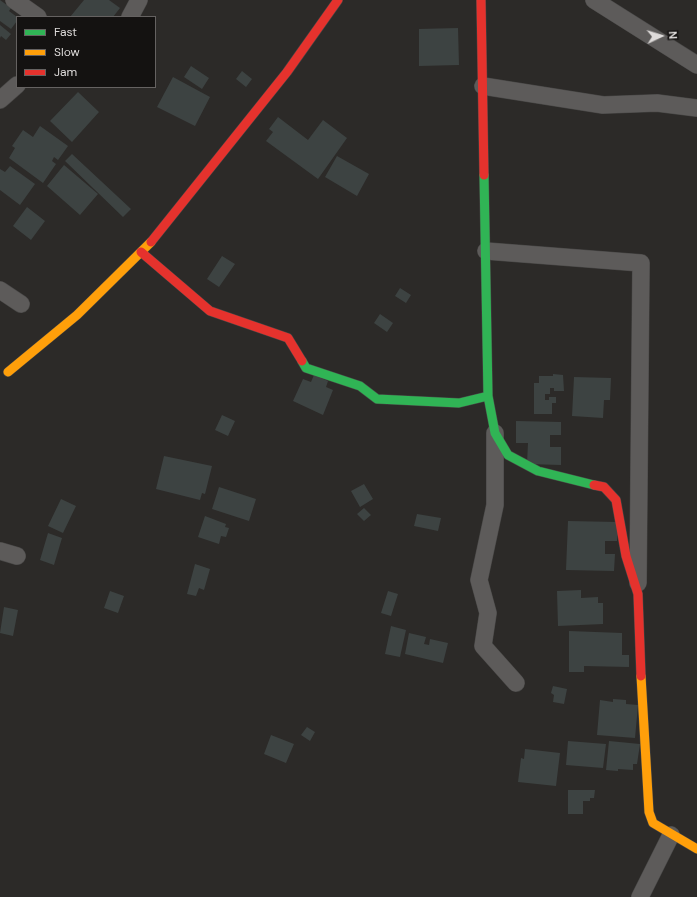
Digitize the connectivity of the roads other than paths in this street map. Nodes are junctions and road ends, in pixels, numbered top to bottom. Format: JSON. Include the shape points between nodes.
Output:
{"nodes":[{"id":1,"x":14,"y":0,"type":"edge"},
{"id":2,"x":139,"y":0,"type":"edge"},
{"id":3,"x":338,"y":0,"type":"edge"},
{"id":4,"x":481,"y":0,"type":"edge"},
{"id":5,"x":594,"y":0,"type":"edge"},
{"id":6,"x":37,"y":16,"type":"edge"},
{"id":7,"x":131,"y":16,"type":"edge"},
{"id":8,"x":697,"y":65,"type":"edge"},
{"id":9,"x":16,"y":86,"type":"edge"},
{"id":10,"x":483,"y":86,"type":"junction"},
{"id":11,"x":0,"y":100,"type":"edge"},
{"id":12,"x":697,"y":108,"type":"edge"},
{"id":13,"x":486,"y":251,"type":"junction"},
{"id":14,"x":141,"y":252,"type":"junction"},
{"id":15,"x":0,"y":290,"type":"edge"},
{"id":16,"x":21,"y":304,"type":"dead end"},
{"id":17,"x":8,"y":372,"type":"dead end"},
{"id":18,"x":488,"y":396,"type":"junction"},
{"id":19,"x":495,"y":433,"type":"junction"},
{"id":20,"x":0,"y":551,"type":"edge"},
{"id":21,"x":17,"y":556,"type":"dead end"},
{"id":22,"x":638,"y":594,"type":"junction"},
{"id":23,"x":516,"y":683,"type":"dead end"},
{"id":24,"x":671,"y":835,"type":"junction"},
{"id":25,"x":697,"y":849,"type":"edge"},
{"id":26,"x":640,"y":897,"type":"edge"}],
"edges":[{"from":1,"to":6,"type":"street"},
{"from":2,"to":7,"type":"street"},
{"from":3,"to":14,"type":"street","via":[[287,72]]},
{"from":4,"to":10,"type":"street"},
{"from":5,"to":8,"type":"street"},
{"from":9,"to":11,"type":"street"},
{"from":10,"to":12,"type":"street","via":[[603,105],[657,103]]},
{"from":10,"to":13,"type":"street"},
{"from":13,"to":18,"type":"street"},
{"from":13,"to":22,"type":"street","via":[[641,263]]},
{"from":14,"to":17,"type":"street","via":[[77,315]]},
{"from":14,"to":18,"type":"street","via":[[210,310],[288,338],[306,368],[360,386],[377,399],[459,403]]},
{"from":15,"to":16,"type":"street"},
{"from":18,"to":19,"type":"street"},
{"from":19,"to":22,"type":"street","via":[[508,455],[538,471],[604,486],[616,500],[626,556]]},
{"from":19,"to":23,"type":"street","via":[[495,505],[479,580],[488,613],[483,646]]},
{"from":20,"to":21,"type":"street"},
{"from":22,"to":24,"type":"street","via":[[649,812],[653,823]]},
{"from":24,"to":25,"type":"street"},
{"from":24,"to":26,"type":"street"}]}
